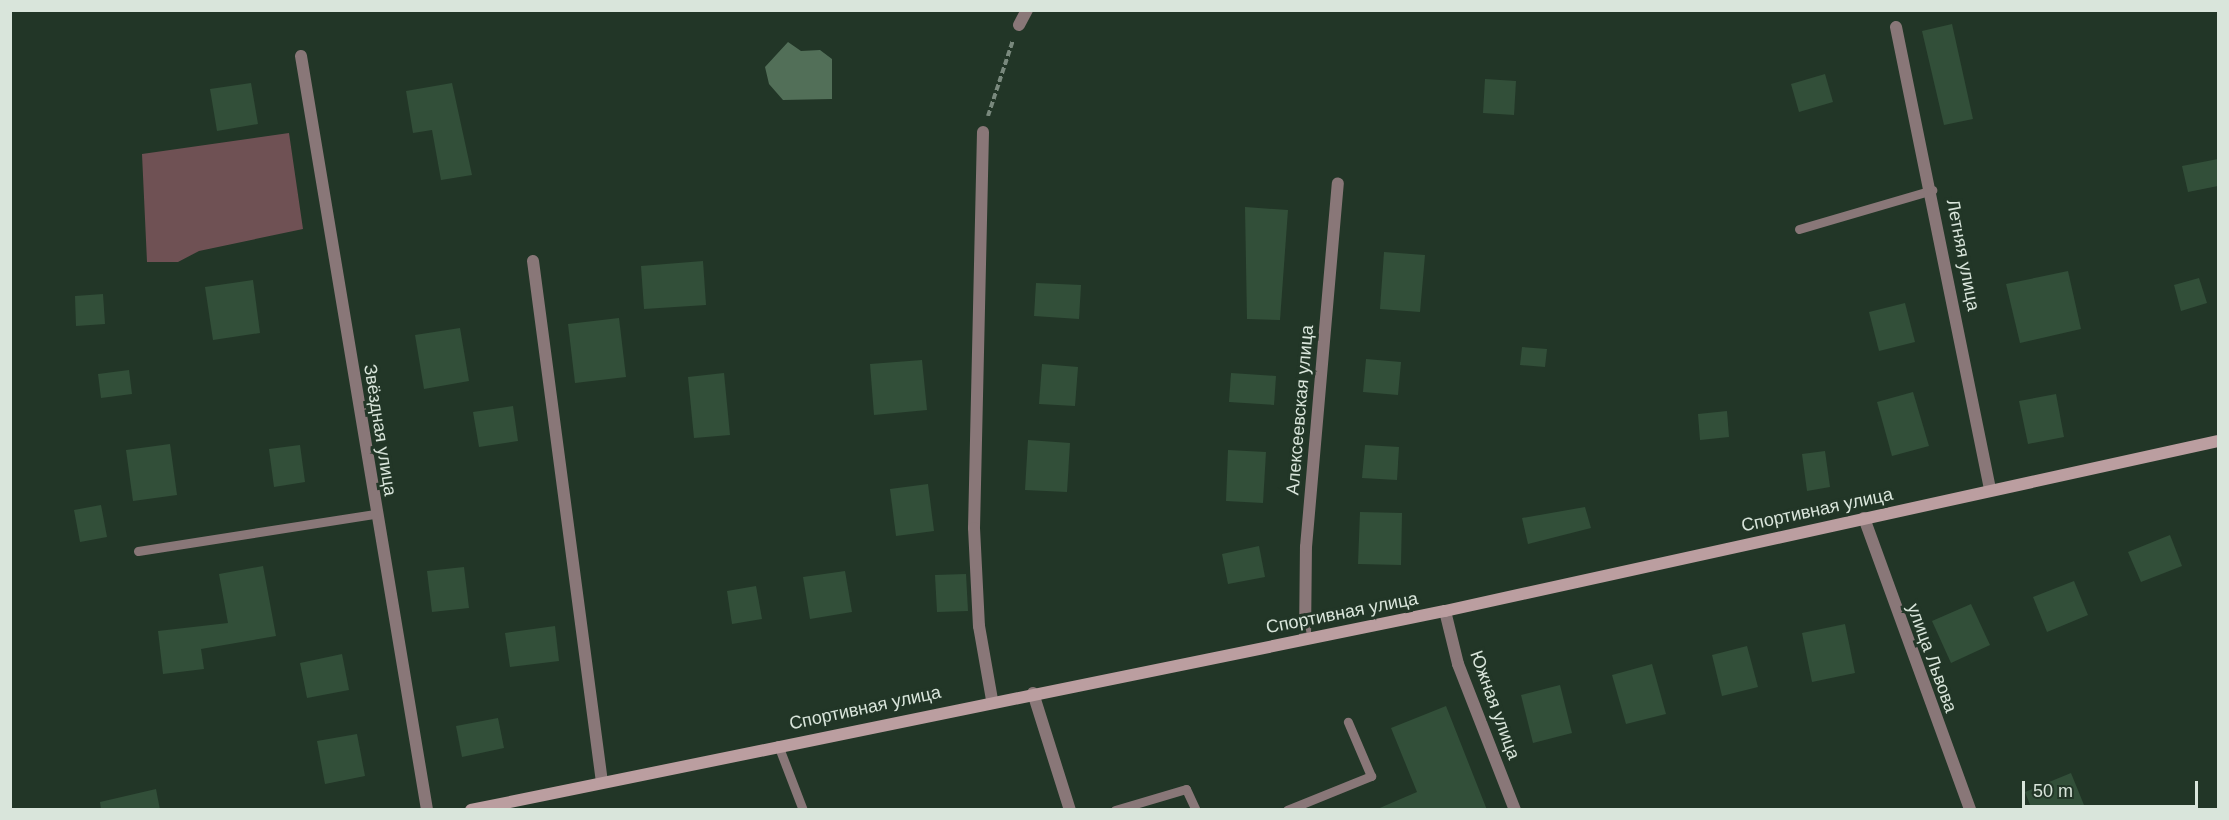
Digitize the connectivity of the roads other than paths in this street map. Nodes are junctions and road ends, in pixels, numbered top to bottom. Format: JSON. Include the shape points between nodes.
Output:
{"nodes":[{"id":1,"x":1027,"y":10,"type":"edge"},
{"id":2,"x":1018,"y":26,"type":"road end"},
{"id":3,"x":1896,"y":27,"type":"dead end"},
{"id":4,"x":301,"y":56,"type":"dead end"},
{"id":5,"x":983,"y":132,"type":"road end"},
{"id":6,"x":1338,"y":183,"type":"dead end"},
{"id":7,"x":1932,"y":190,"type":"junction"},
{"id":8,"x":1799,"y":229,"type":"dead end"},
{"id":9,"x":533,"y":261,"type":"dead end"},
{"id":10,"x":2218,"y":441,"type":"edge"},
{"id":11,"x":1990,"y":490,"type":"junction"},
{"id":12,"x":375,"y":514,"type":"junction"},
{"id":13,"x":1864,"y":518,"type":"junction"},
{"id":14,"x":138,"y":551,"type":"dead end"},
{"id":15,"x":1445,"y":611,"type":"junction"},
{"id":16,"x":1305,"y":639,"type":"junction"},
{"id":17,"x":1033,"y":693,"type":"junction"},
{"id":18,"x":992,"y":700,"type":"junction"},
{"id":19,"x":1348,"y":722,"type":"dead end"},
{"id":20,"x":778,"y":744,"type":"junction"},
{"id":21,"x":602,"y":782,"type":"junction"},
{"id":22,"x":427,"y":810,"type":"edge"},
{"id":23,"x":471,"y":810,"type":"edge"},
{"id":24,"x":803,"y":810,"type":"edge"},
{"id":25,"x":1070,"y":810,"type":"edge"},
{"id":26,"x":1115,"y":810,"type":"edge"},
{"id":27,"x":1196,"y":810,"type":"edge"},
{"id":28,"x":1287,"y":810,"type":"edge"},
{"id":29,"x":1515,"y":810,"type":"edge"},
{"id":30,"x":1970,"y":810,"type":"edge"}],
"edges":[{"from":1,"to":2,"type":"street"},
{"from":3,"to":7,"type":"street","name":"Летняя улица"},
{"from":4,"to":12,"type":"street","name":"Звёздная улица"},
{"from":5,"to":18,"type":"street","via":[[974,538],[979,626]]},
{"from":6,"to":16,"type":"street","name":"Алексеевская улица","via":[[1306,546]]},
{"from":7,"to":8,"type":"lane"},
{"from":7,"to":11,"type":"street","name":"Летняя улица"},
{"from":9,"to":21,"type":"street"},
{"from":10,"to":11,"type":"street","name":"Спортивная улица"},
{"from":11,"to":13,"type":"street","name":"Спортивная улица"},
{"from":12,"to":14,"type":"lane"},
{"from":12,"to":22,"type":"street","name":"Звёздная улица"},
{"from":13,"to":15,"type":"street","name":"Спортивная улица"},
{"from":13,"to":30,"type":"street","name":"улица Львова"},
{"from":15,"to":16,"type":"street","name":"Спортивная улица"},
{"from":15,"to":29,"type":"street","name":"Южная улица","via":[[1458,664]]},
{"from":16,"to":17,"type":"street","name":"Спортивная улица"},
{"from":17,"to":18,"type":"street","name":"Спортивная улица"},
{"from":17,"to":25,"type":"street"},
{"from":18,"to":20,"type":"street","name":"Спортивная улица"},
{"from":19,"to":28,"type":"lane","via":[[1371,776]]},
{"from":20,"to":21,"type":"street","name":"Спортивная улица"},
{"from":20,"to":24,"type":"lane"},
{"from":21,"to":23,"type":"street","name":"Спортивная улица"},
{"from":26,"to":27,"type":"lane","via":[[1186,789]]}]}
